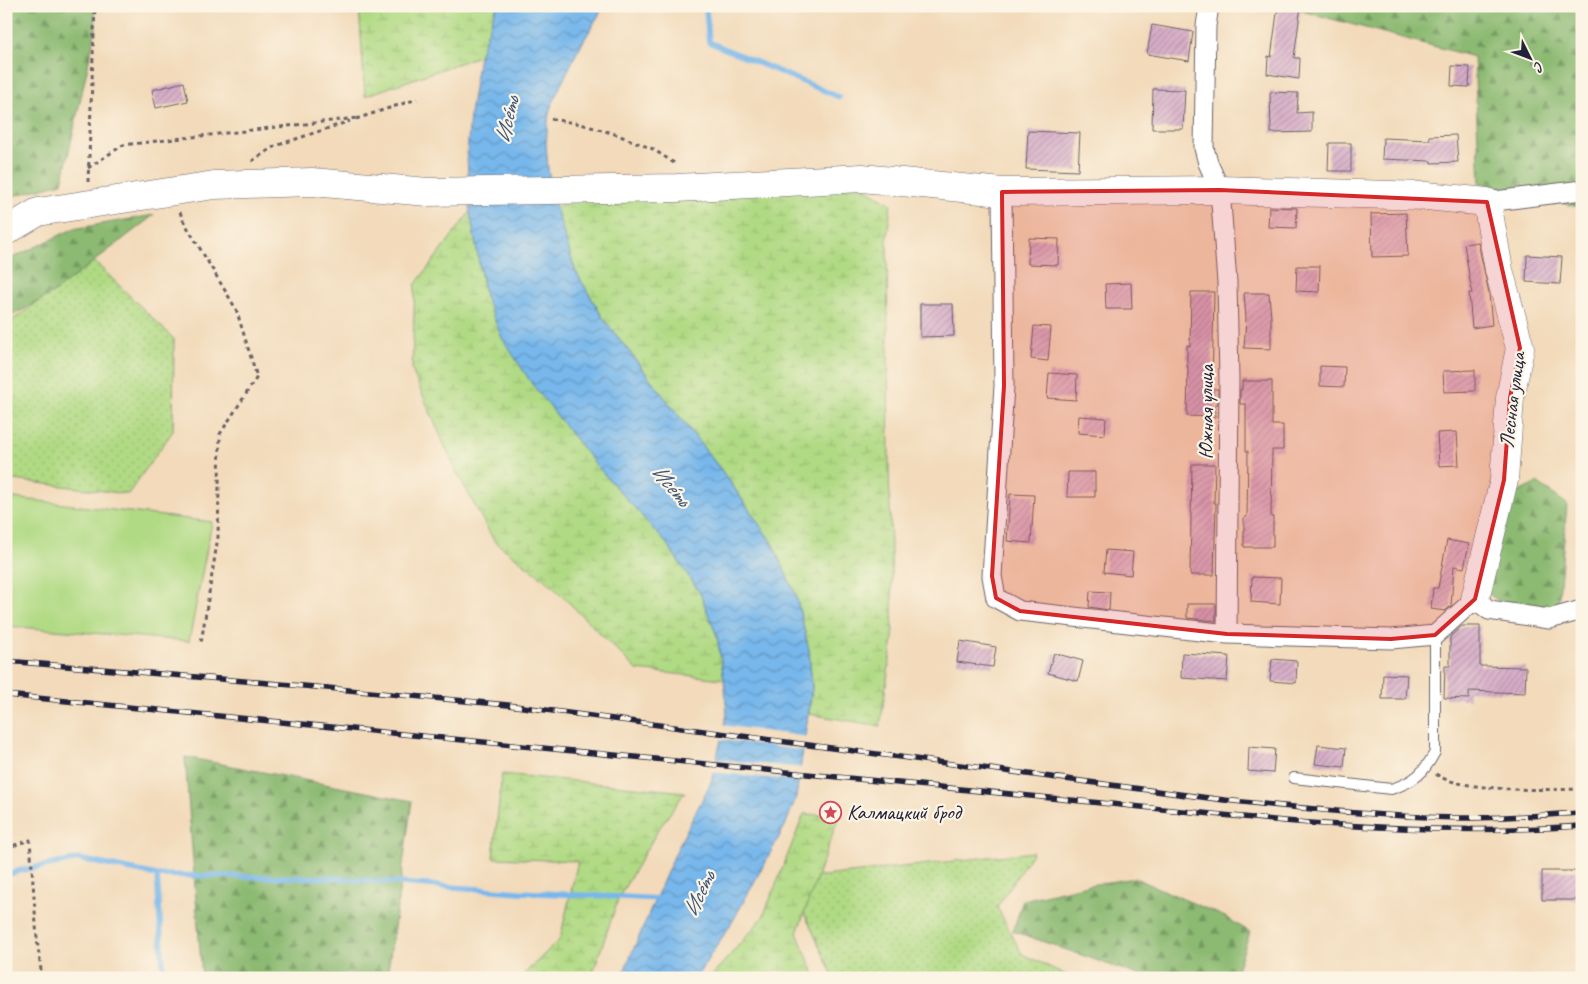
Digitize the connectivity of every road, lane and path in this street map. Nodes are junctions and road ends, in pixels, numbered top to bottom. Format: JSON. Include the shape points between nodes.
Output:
{"nodes":[{"id":1,"x":94,"y":6,"type":"edge"},
{"id":2,"x":1209,"y":6,"type":"edge"},
{"id":3,"x":417,"y":100,"type":"dead end"},
{"id":4,"x":357,"y":118,"type":"junction"},
{"id":5,"x":551,"y":119,"type":"dead end"},
{"id":6,"x":244,"y":166,"type":"dead end"},
{"id":7,"x":88,"y":168,"type":"junction"},
{"id":8,"x":709,"y":186,"type":"junction"},
{"id":9,"x":1220,"y":190,"type":"junction"},
{"id":10,"x":1582,"y":190,"type":"edge"},
{"id":11,"x":174,"y":192,"type":"junction"},
{"id":12,"x":1002,"y":192,"type":"junction"},
{"id":13,"x":1487,"y":202,"type":"junction"},
{"id":14,"x":86,"y":205,"type":"junction"},
{"id":15,"x":6,"y":231,"type":"edge"},
{"id":16,"x":1475,"y":599,"type":"junction"},
{"id":17,"x":1582,"y":610,"type":"edge"},
{"id":18,"x":1227,"y":634,"type":"junction"},
{"id":19,"x":1435,"y":635,"type":"junction"},
{"id":20,"x":201,"y":643,"type":"dead end"},
{"id":21,"x":1428,"y":767,"type":"junction"},
{"id":22,"x":1294,"y":778,"type":"dead end"},
{"id":23,"x":1582,"y":789,"type":"edge"},
{"id":24,"x":6,"y":848,"type":"edge"},
{"id":25,"x":42,"y":978,"type":"edge"}],
"edges":[{"from":1,"to":7,"type":"path"},
{"from":2,"to":9,"type":"street","name":"Южная улица","via":[[1204,148]]},
{"from":3,"to":4,"type":"path"},
{"from":4,"to":6,"type":"path","via":[[274,146]]},
{"from":4,"to":7,"type":"path","via":[[123,145]]},
{"from":5,"to":8,"type":"path","via":[[581,124],[654,149]]},
{"from":7,"to":14,"type":"path"},
{"from":8,"to":11,"type":"street","via":[[428,192],[312,182],[214,185]]},
{"from":8,"to":12,"type":"street","via":[[862,178]]},
{"from":9,"to":12,"type":"street"},
{"from":9,"to":13,"type":"street","via":[[1426,196]]},
{"from":9,"to":18,"type":"street","name":"Южная улица","via":[[1227,282],[1229,380]]},
{"from":10,"to":13,"type":"street"},
{"from":11,"to":14,"type":"street"},
{"from":11,"to":20,"type":"path","via":[[183,220],[236,309],[256,377],[220,434],[218,537]]},
{"from":12,"to":18,"type":"street","via":[[1004,386],[992,576],[996,598],[1020,611]]},
{"from":13,"to":16,"type":"street","name":"Лесная улица","via":[[1499,270],[1520,348],[1510,398],[1504,480]]},
{"from":14,"to":15,"type":"street","via":[[38,212]]},
{"from":16,"to":17,"type":"street","via":[[1489,610],[1549,619]]},
{"from":16,"to":19,"type":"street"},
{"from":18,"to":19,"type":"street","via":[[1391,639]]},
{"from":19,"to":21,"type":"lane","via":[[1435,752]]},
{"from":21,"to":22,"type":"lane","via":[[1405,785],[1392,789]]},
{"from":21,"to":23,"type":"path","via":[[1441,778],[1464,784]]},
{"from":24,"to":25,"type":"path","via":[[30,840]]}]}
